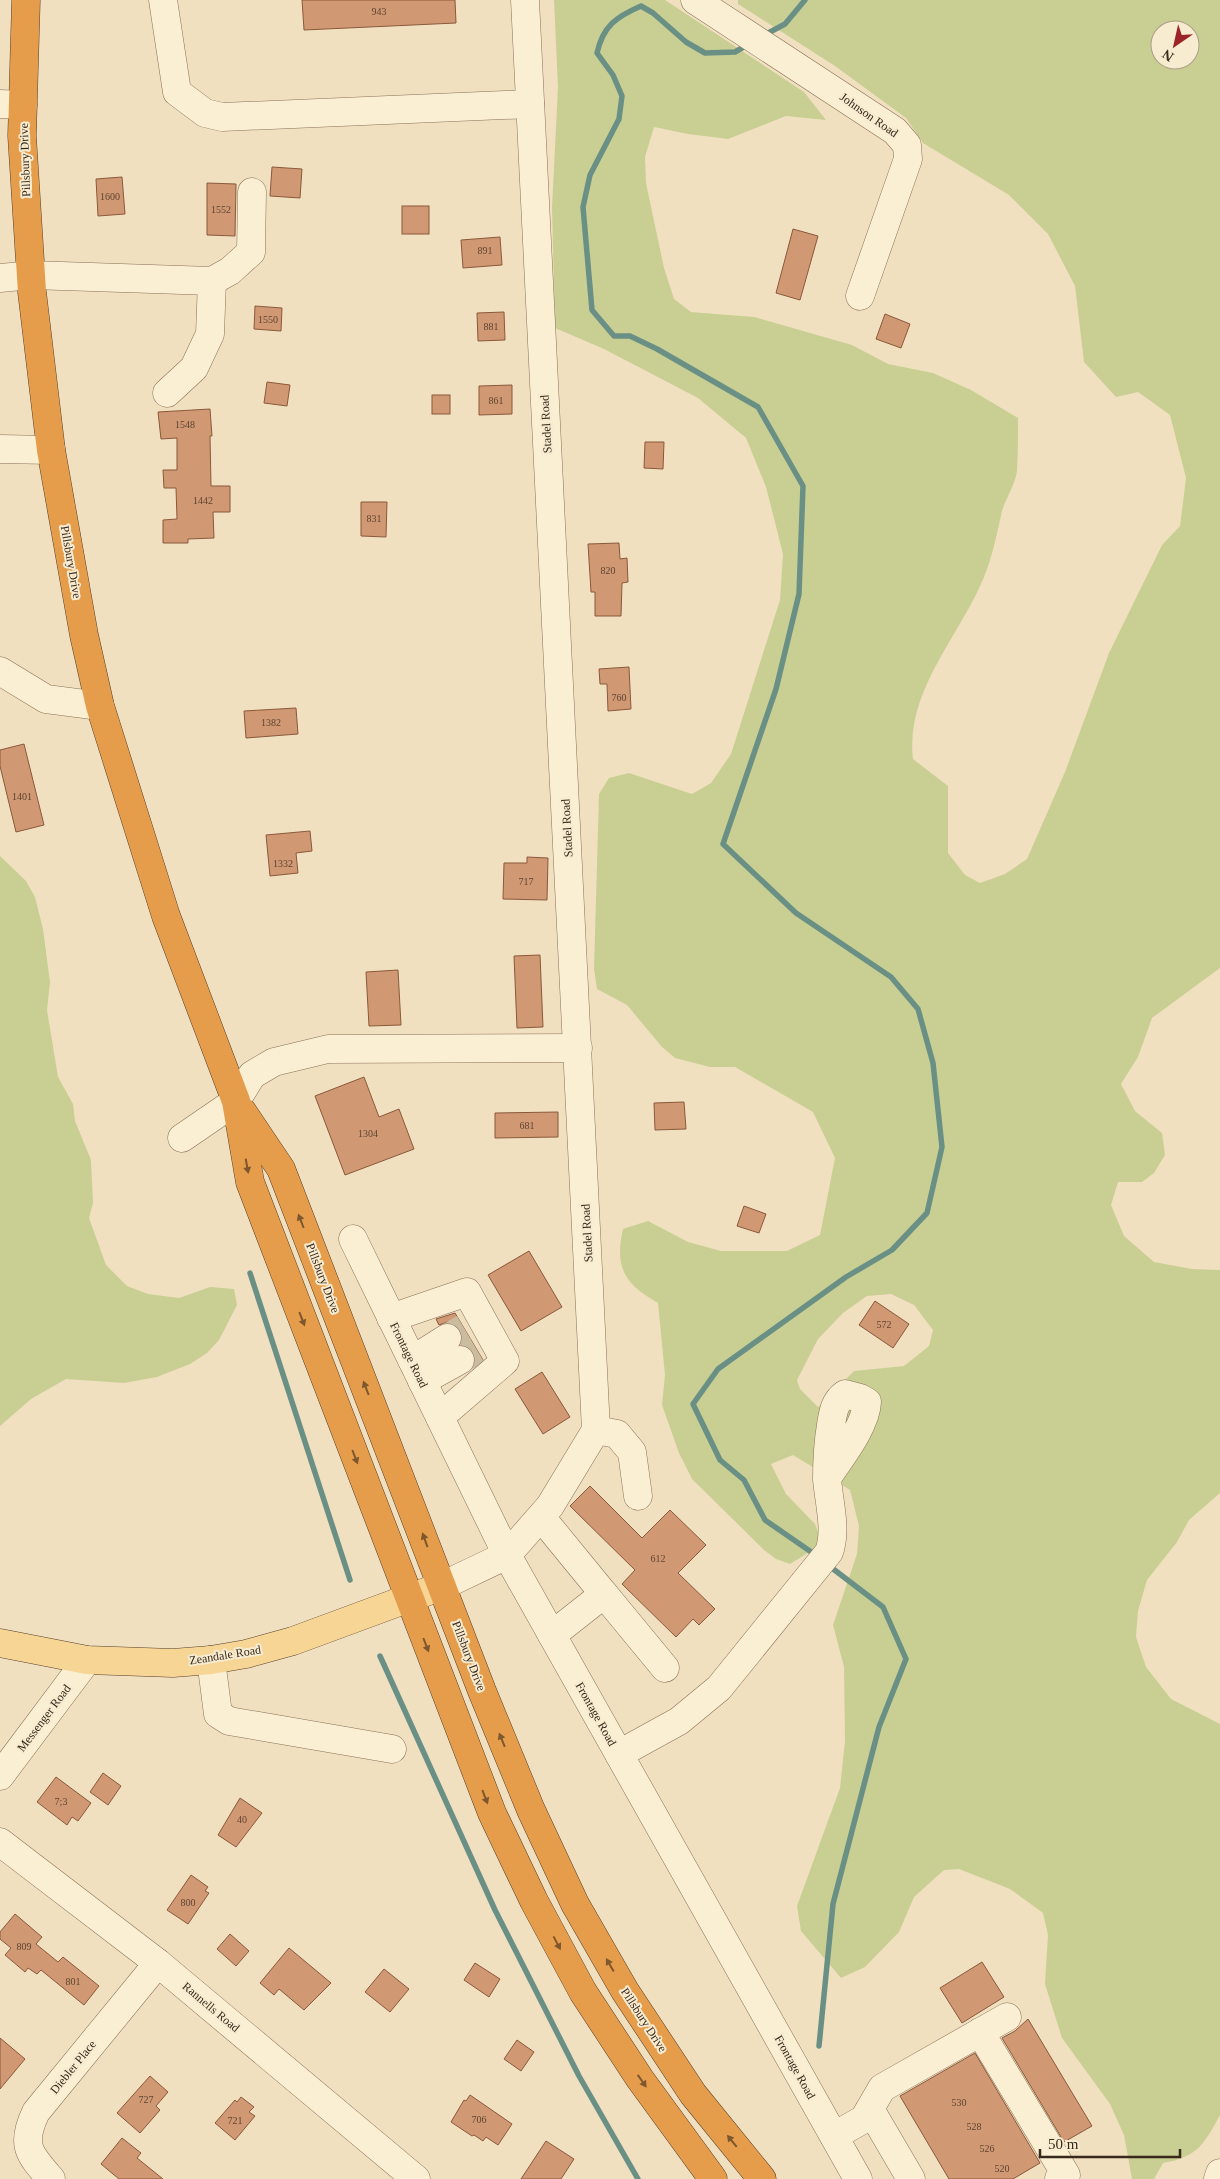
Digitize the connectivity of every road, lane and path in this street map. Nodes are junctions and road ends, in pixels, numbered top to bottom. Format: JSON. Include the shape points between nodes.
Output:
{"nodes":[{"id":1,"x":26,"y":0,"type":"edge"},
{"id":2,"x":163,"y":0,"type":"edge"},
{"id":3,"x":525,"y":0,"type":"edge"},
{"id":4,"x":695,"y":0,"type":"edge"},
{"id":5,"x":12,"y":104,"type":"edge"},
{"id":6,"x":530,"y":104,"type":"junction"},
{"id":7,"x":252,"y":192,"type":"dead end"},
{"id":8,"x":31,"y":275,"type":"junction"},
{"id":9,"x":0,"y":278,"type":"edge"},
{"id":10,"x":212,"y":281,"type":"junction"},
{"id":11,"x":860,"y":296,"type":"dead end"},
{"id":12,"x":167,"y":393,"type":"dead end"},
{"id":13,"x":0,"y":448,"type":"edge"},
{"id":14,"x":51,"y":450,"type":"junction"},
{"id":15,"x":0,"y":671,"type":"edge"},
{"id":16,"x":100,"y":706,"type":"junction"},
{"id":17,"x":578,"y":1048,"type":"junction"},
{"id":18,"x":236,"y":1101,"type":"junction"},
{"id":19,"x":182,"y":1138,"type":"dead end"},
{"id":20,"x":353,"y":1239,"type":"dead end"},
{"id":21,"x":391,"y":1318,"type":"junction"},
{"id":22,"x":470,"y":1339,"type":"junction"},
{"id":23,"x":417,"y":1371,"type":"junction"},
{"id":24,"x":440,"y":1417,"type":"junction"},
{"id":25,"x":596,"y":1430,"type":"junction"},
{"id":26,"x":827,"y":1478,"type":"dead end"},
{"id":27,"x":638,"y":1496,"type":"dead end"},
{"id":28,"x":541,"y":1517,"type":"junction"},
{"id":29,"x":507,"y":1555,"type":"junction"},
{"id":30,"x":442,"y":1586,"type":"junction"},
{"id":31,"x":604,"y":1594,"type":"junction"},
{"id":32,"x":408,"y":1600,"type":"junction"},
{"id":33,"x":552,"y":1635,"type":"junction"},
{"id":34,"x":0,"y":1643,"type":"edge"},
{"id":35,"x":87,"y":1660,"type":"junction"},
{"id":36,"x":211,"y":1660,"type":"junction"},
{"id":37,"x":665,"y":1668,"type":"dead end"},
{"id":38,"x":392,"y":1749,"type":"dead end"},
{"id":39,"x":619,"y":1754,"type":"junction"},
{"id":40,"x":0,"y":1776,"type":"edge"},
{"id":41,"x":0,"y":1842,"type":"edge"},
{"id":42,"x":158,"y":1963,"type":"junction"},
{"id":43,"x":1007,"y":2017,"type":"dead end"},
{"id":44,"x":980,"y":2032,"type":"junction"},
{"id":45,"x":870,"y":2109,"type":"junction"},
{"id":46,"x":834,"y":2136,"type":"junction"},
{"id":47,"x":1220,"y":2173,"type":"edge"},
{"id":48,"x":51,"y":2179,"type":"edge"},
{"id":49,"x":416,"y":2179,"type":"edge"},
{"id":50,"x":713,"y":2179,"type":"edge"},
{"id":51,"x":762,"y":2179,"type":"edge"},
{"id":52,"x":858,"y":2179,"type":"edge"},
{"id":53,"x":911,"y":2179,"type":"edge"},
{"id":54,"x":1059,"y":2179,"type":"edge"},
{"id":55,"x":1218,"y":2179,"type":"edge"}],
"edges":[{"from":1,"to":5,"type":"highway","name":"Pillsbury Drive"},
{"from":2,"to":6,"type":"street","via":[[177,92],[205,113],[222,117]]},
{"from":3,"to":6,"type":"street","name":"Stadel Road"},
{"from":4,"to":11,"type":"street","name":"Johnson Road","via":[[895,132],[908,144],[908,159]]},
{"from":5,"to":8,"type":"highway","name":"Pillsbury Drive","via":[[22,136]]},
{"from":6,"to":17,"type":"street","name":"Stadel Road"},
{"from":7,"to":10,"type":"street","via":[[251,252],[230,271]]},
{"from":8,"to":9,"type":"street"},
{"from":8,"to":10,"type":"street"},
{"from":8,"to":14,"type":"highway","name":"Pillsbury Drive"},
{"from":10,"to":12,"type":"street","via":[[210,334],[194,368]]},
{"from":13,"to":14,"type":"street"},
{"from":14,"to":16,"type":"highway","name":"Pillsbury Drive"},
{"from":15,"to":16,"type":"street","via":[[46,699]]},
{"from":16,"to":18,"type":"highway","name":"Pillsbury Drive","via":[[166,916]]},
{"from":17,"to":18,"type":"street","via":[[328,1049],[274,1062],[252,1075]]},
{"from":17,"to":25,"type":"street","name":"Stadel Road"},
{"from":18,"to":19,"type":"street"},
{"from":30,"to":18,"type":"highway","name":"Pillsbury Drive","one_way":true,"via":[[281,1169]]},
{"from":18,"to":32,"type":"highway","name":"Pillsbury Drive","one_way":true,"via":[[250,1182]]},
{"from":20,"to":21,"type":"street","name":"Frontage Road"},
{"from":21,"to":22,"type":"street","via":[[467,1292]]},
{"from":21,"to":23,"type":"street","name":"Frontage Road"},
{"from":22,"to":23,"type":"street"},
{"from":22,"to":24,"type":"street","via":[[505,1362]]},
{"from":23,"to":24,"type":"street","name":"Frontage Road"},
{"from":24,"to":29,"type":"street","name":"Frontage Road"},
{"from":25,"to":27,"type":"street","via":[[616,1434],[632,1452]]},
{"from":25,"to":28,"type":"street"},
{"from":26,"to":39,"type":"street","via":[[833,1540],[822,1562],[719,1688],[679,1721]]},
{"from":28,"to":29,"type":"street"},
{"from":28,"to":31,"type":"street"},
{"from":29,"to":30,"type":"street"},
{"from":29,"to":33,"type":"street","name":"Frontage Road"},
{"from":30,"to":32,"type":"main road","name":"Zeandale Road"},
{"from":51,"to":30,"type":"highway","name":"Pillsbury Drive","one_way":true,"via":[[693,2094],[625,1991],[575,1904],[531,1810]]},
{"from":31,"to":33,"type":"street"},
{"from":31,"to":37,"type":"street"},
{"from":32,"to":36,"type":"main road","name":"Zeandale Road","via":[[293,1641]]},
{"from":32,"to":50,"type":"highway","name":"Pillsbury Drive","one_way":true,"via":[[492,1813],[534,1901],[583,1992],[640,2079]]},
{"from":33,"to":39,"type":"street","name":"Frontage Road"},
{"from":34,"to":35,"type":"main road","name":"Zeandale Road"},
{"from":35,"to":36,"type":"main road","name":"Zeandale Road","via":[[173,1663]]},
{"from":35,"to":40,"type":"street","name":"Messenger Road"},
{"from":36,"to":38,"type":"street","via":[[218,1714],[229,1721]]},
{"from":39,"to":46,"type":"street","name":"Frontage Road"},
{"from":41,"to":42,"type":"street","name":"Rannells Road"},
{"from":42,"to":48,"type":"street","name":"Diebler Place","via":[[30,2123],[28,2151]]},
{"from":42,"to":49,"type":"street","name":"Rannells Road"},
{"from":43,"to":44,"type":"street"},
{"from":44,"to":45,"type":"street","via":[[882,2088]]},
{"from":44,"to":54,"type":"street","via":[[1066,2175]]},
{"from":45,"to":46,"type":"street","via":[[864,2119]]},
{"from":45,"to":53,"type":"street"},
{"from":46,"to":52,"type":"street","name":"Frontage Road"},
{"from":47,"to":55,"type":"street"}]}
